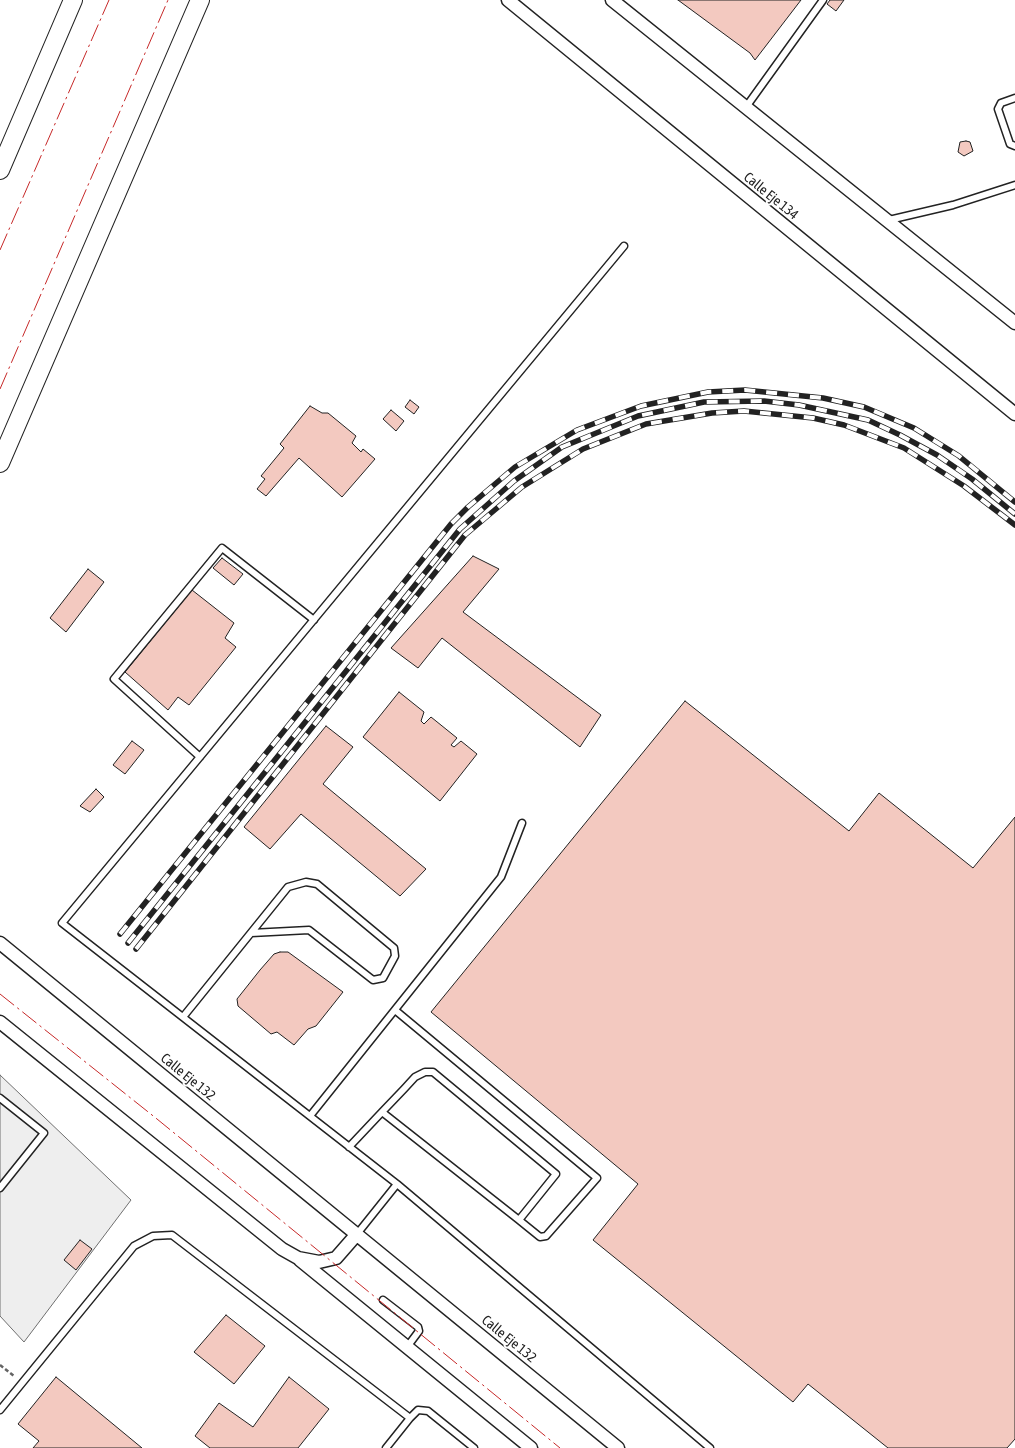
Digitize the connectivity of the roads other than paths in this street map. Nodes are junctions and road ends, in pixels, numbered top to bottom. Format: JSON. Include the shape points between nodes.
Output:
{"nodes":[{"id":1,"x":73,"y":0,"type":"edge"},
{"id":2,"x":200,"y":0,"type":"edge"},
{"id":3,"x":508,"y":0,"type":"edge"},
{"id":4,"x":612,"y":0,"type":"edge"},
{"id":5,"x":823,"y":0,"type":"edge"},
{"id":6,"x":1015,"y":98,"type":"edge"},
{"id":7,"x":746,"y":107,"type":"junction"},
{"id":8,"x":1015,"y":146,"type":"edge"},
{"id":9,"x":2,"y":161,"type":"edge"},
{"id":10,"x":1015,"y":185,"type":"edge"},
{"id":11,"x":888,"y":220,"type":"junction"},
{"id":12,"x":624,"y":246,"type":"dead end"},
{"id":13,"x":1015,"y":324,"type":"edge"},
{"id":14,"x":1015,"y":414,"type":"edge"},
{"id":15,"x":0,"y":463,"type":"edge"},
{"id":16,"x":314,"y":620,"type":"junction"},
{"id":17,"x":200,"y":757,"type":"junction"},
{"id":18,"x":522,"y":823,"type":"dead end"},
{"id":19,"x":251,"y":933,"type":"junction"},
{"id":20,"x":0,"y":943,"type":"edge"},
{"id":21,"x":394,"y":1010,"type":"junction"},
{"id":22,"x":183,"y":1018,"type":"junction"},
{"id":23,"x":0,"y":1022,"type":"edge"},
{"id":24,"x":0,"y":1098,"type":"edge"},
{"id":25,"x":382,"y":1112,"type":"junction"},
{"id":26,"x":310,"y":1116,"type":"junction"},
{"id":27,"x":349,"y":1147,"type":"junction"},
{"id":28,"x":397,"y":1184,"type":"junction"},
{"id":29,"x":0,"y":1188,"type":"edge"},
{"id":30,"x":519,"y":1220,"type":"junction"},
{"id":31,"x":356,"y":1234,"type":"junction"},
{"id":32,"x":298,"y":1258,"type":"junction"},
{"id":33,"x":384,"y":1300,"type":"dead end"},
{"id":34,"x":407,"y":1347,"type":"junction"},
{"id":35,"x":0,"y":1410,"type":"edge"},
{"id":36,"x":410,"y":1418,"type":"junction"},
{"id":37,"x":386,"y":1448,"type":"edge"},
{"id":38,"x":474,"y":1448,"type":"edge"},
{"id":39,"x":530,"y":1448,"type":"edge"},
{"id":40,"x":618,"y":1448,"type":"edge"},
{"id":41,"x":710,"y":1448,"type":"edge"}],
"edges":[{"from":1,"to":9,"type":"street"},
{"from":2,"to":15,"type":"street"},
{"from":3,"to":14,"type":"street","name":"Calle Eje 134"},
{"from":4,"to":7,"type":"street"},
{"from":5,"to":7,"type":"lane"},
{"from":6,"to":8,"type":"lane","via":[[1001,103],[998,109],[1010,144]]},
{"from":7,"to":11,"type":"street"},
{"from":10,"to":11,"type":"lane","via":[[953,205]]},
{"from":11,"to":13,"type":"street"},
{"from":12,"to":16,"type":"lane"},
{"from":16,"to":17,"type":"lane"},
{"from":16,"to":17,"type":"lane","via":[[222,548],[114,679]]},
{"from":17,"to":22,"type":"lane","via":[[62,923]]},
{"from":18,"to":21,"type":"lane","via":[[501,877]]},
{"from":19,"to":19,"type":"lane","via":[[309,930],[373,980],[384,978],[396,956],[394,948],[316,884],[306,882],[288,887]]},
{"from":19,"to":22,"type":"lane"},
{"from":20,"to":31,"type":"street","name":"Calle Eje 132"},
{"from":21,"to":26,"type":"lane"},
{"from":21,"to":30,"type":"lane","via":[[597,1178],[546,1236],[540,1237]]},
{"from":22,"to":26,"type":"lane"},
{"from":23,"to":32,"type":"street","via":[[282,1249]]},
{"from":24,"to":29,"type":"lane","via":[[44,1133]]},
{"from":25,"to":27,"type":"lane"},
{"from":25,"to":30,"type":"lane"},
{"from":25,"to":30,"type":"lane","via":[[415,1077],[433,1072],[556,1174]]},
{"from":26,"to":27,"type":"lane"},
{"from":27,"to":28,"type":"lane"},
{"from":28,"to":31,"type":"lane"},
{"from":28,"to":41,"type":"lane"},
{"from":31,"to":32,"type":"street","via":[[336,1258],[319,1262]]},
{"from":31,"to":40,"type":"street","name":"Calle Eje 132"},
{"from":32,"to":34,"type":"street"},
{"from":33,"to":34,"type":"lane","via":[[418,1327],[419,1331]]},
{"from":34,"to":39,"type":"street"},
{"from":35,"to":36,"type":"lane","via":[[134,1246],[152,1236],[172,1235]]},
{"from":36,"to":37,"type":"lane"},
{"from":36,"to":38,"type":"lane","via":[[418,1410],[428,1411]]}]}
